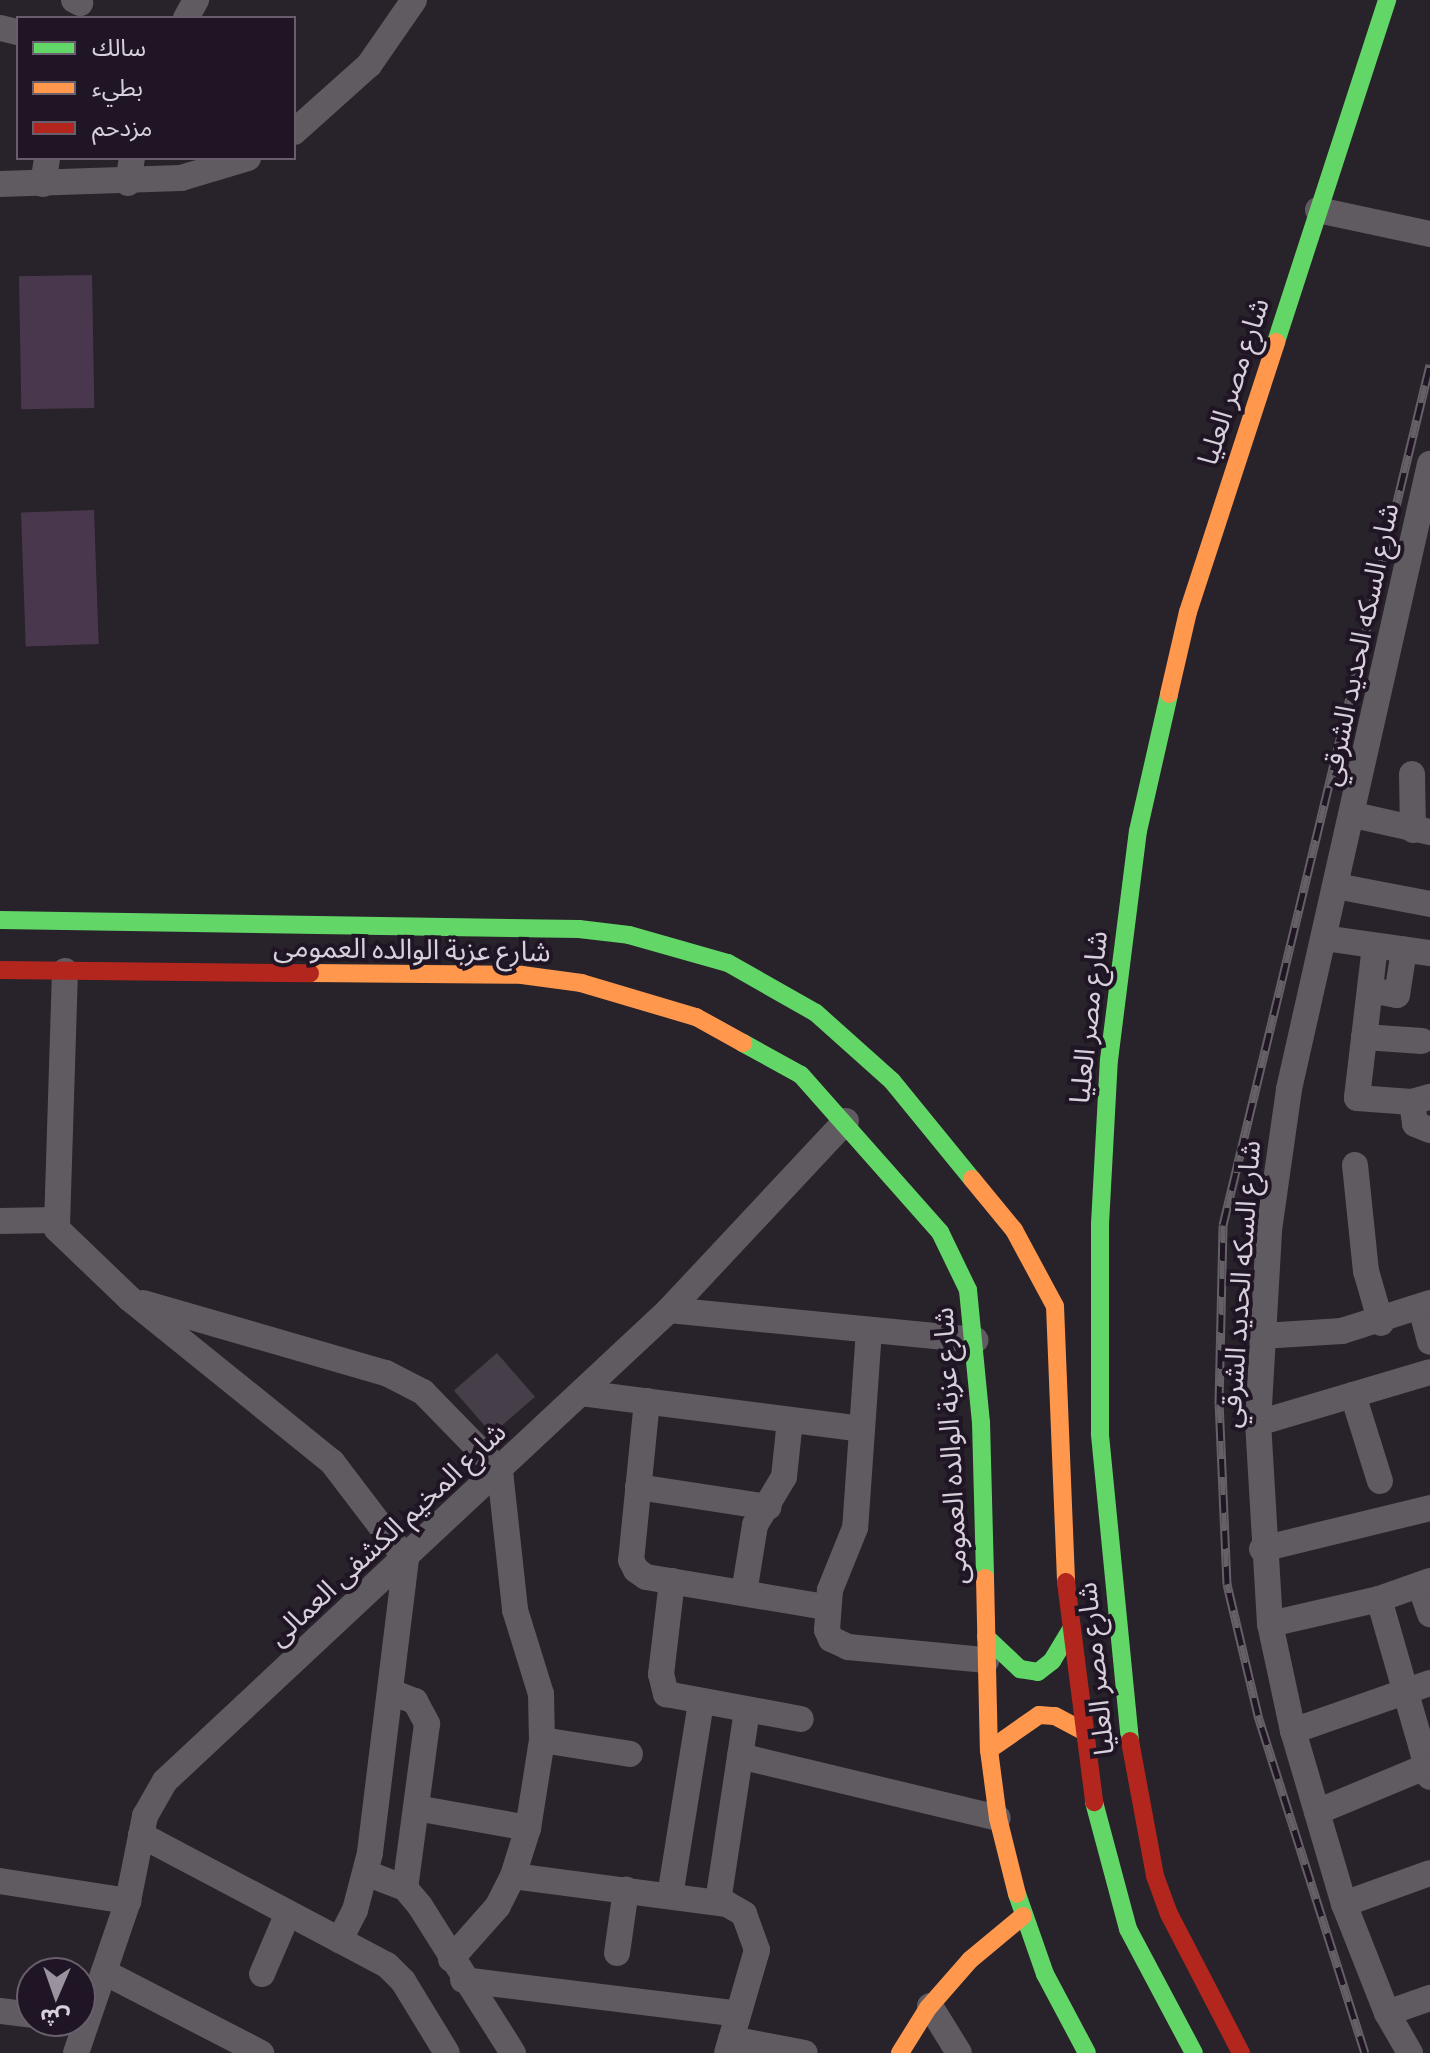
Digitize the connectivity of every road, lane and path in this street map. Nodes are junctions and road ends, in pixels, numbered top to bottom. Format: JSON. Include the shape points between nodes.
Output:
{"nodes":[{"id":1,"x":414,"y":0,"type":"edge"},
{"id":2,"x":1387,"y":0,"type":"edge"},
{"id":3,"x":296,"y":130,"type":"edge"},
{"id":4,"x":47,"y":160,"type":"edge"},
{"id":5,"x":243,"y":160,"type":"edge"},
{"id":6,"x":130,"y":170,"type":"edge"},
{"id":7,"x":0,"y":184,"type":"edge"},
{"id":8,"x":43,"y":184,"type":"junction"},
{"id":9,"x":1318,"y":210,"type":"junction"},
{"id":10,"x":1430,"y":234,"type":"edge"},
{"id":11,"x":1430,"y":464,"type":"edge"},
{"id":12,"x":1412,"y":774,"type":"dead end"},
{"id":13,"x":1354,"y":815,"type":"junction"},
{"id":14,"x":1421,"y":831,"type":"edge"},
{"id":15,"x":1336,"y":886,"type":"junction"},
{"id":16,"x":1430,"y":904,"type":"edge"},
{"id":17,"x":0,"y":920,"type":"edge"},
{"id":18,"x":200,"y":923,"type":"junction"},
{"id":19,"x":1324,"y":938,"type":"junction"},
{"id":20,"x":1375,"y":946,"type":"junction"},
{"id":21,"x":1404,"y":950,"type":"junction"},
{"id":22,"x":522,"y":951,"type":"junction"},
{"id":23,"x":1430,"y":953,"type":"edge"},
{"id":24,"x":0,"y":970,"type":"edge"},
{"id":25,"x":65,"y":971,"type":"junction"},
{"id":26,"x":199,"y":972,"type":"junction"},
{"id":27,"x":1371,"y":990,"type":"junction"},
{"id":28,"x":1364,"y":1037,"type":"junction"},
{"id":29,"x":1422,"y":1041,"type":"dead end"},
{"id":30,"x":1421,"y":1099,"type":"edge"},
{"id":31,"x":846,"y":1121,"type":"junction"},
{"id":32,"x":1430,"y":1130,"type":"edge"},
{"id":33,"x":1355,"y":1165,"type":"dead end"},
{"id":34,"x":55,"y":1220,"type":"junction"},
{"id":35,"x":0,"y":1221,"type":"edge"},
{"id":36,"x":130,"y":1299,"type":"junction"},
{"id":37,"x":1077,"y":1306,"type":"junction"},
{"id":38,"x":1426,"y":1306,"type":"edge"},
{"id":39,"x":669,"y":1310,"type":"junction"},
{"id":40,"x":1381,"y":1323,"type":"junction"},
{"id":41,"x":869,"y":1330,"type":"junction"},
{"id":42,"x":1261,"y":1336,"type":"junction"},
{"id":43,"x":976,"y":1340,"type":"junction"},
{"id":44,"x":1430,"y":1342,"type":"edge"},
{"id":45,"x":1430,"y":1372,"type":"edge"},
{"id":46,"x":581,"y":1393,"type":"junction"},
{"id":47,"x":1353,"y":1395,"type":"junction"},
{"id":48,"x":647,"y":1401,"type":"junction"},
{"id":49,"x":790,"y":1420,"type":"junction"},
{"id":50,"x":1258,"y":1423,"type":"junction"},
{"id":51,"x":862,"y":1429,"type":"junction"},
{"id":52,"x":500,"y":1471,"type":"junction"},
{"id":53,"x":1380,"y":1481,"type":"dead end"},
{"id":54,"x":638,"y":1487,"type":"junction"},
{"id":55,"x":768,"y":1507,"type":"junction"},
{"id":56,"x":1430,"y":1508,"type":"edge"},
{"id":57,"x":1262,"y":1549,"type":"junction"},
{"id":58,"x":406,"y":1559,"type":"junction"},
{"id":59,"x":672,"y":1581,"type":"junction"},
{"id":60,"x":1425,"y":1583,"type":"edge"},
{"id":61,"x":744,"y":1593,"type":"junction"},
{"id":62,"x":1379,"y":1599,"type":"junction"},
{"id":63,"x":826,"y":1607,"type":"junction"},
{"id":64,"x":1430,"y":1614,"type":"edge"},
{"id":65,"x":1270,"y":1624,"type":"junction"},
{"id":66,"x":1070,"y":1631,"type":"junction"},
{"id":67,"x":986,"y":1649,"type":"junction"},
{"id":68,"x":1419,"y":1688,"type":"edge"},
{"id":69,"x":391,"y":1692,"type":"junction"},
{"id":70,"x":701,"y":1702,"type":"junction"},
{"id":71,"x":747,"y":1710,"type":"junction"},
{"id":72,"x":801,"y":1719,"type":"dead end"},
{"id":73,"x":1083,"y":1731,"type":"junction"},
{"id":74,"x":1293,"y":1731,"type":"junction"},
{"id":75,"x":542,"y":1740,"type":"junction"},
{"id":76,"x":989,"y":1750,"type":"junction"},
{"id":77,"x":630,"y":1754,"type":"dead end"},
{"id":78,"x":740,"y":1756,"type":"junction"},
{"id":79,"x":1429,"y":1769,"type":"edge"},
{"id":80,"x":416,"y":1808,"type":"junction"},
{"id":81,"x":1317,"y":1812,"type":"junction"},
{"id":82,"x":998,"y":1818,"type":"junction"},
{"id":83,"x":528,"y":1828,"type":"junction"},
{"id":84,"x":141,"y":1835,"type":"junction"},
{"id":85,"x":366,"y":1873,"type":"junction"},
{"id":86,"x":1430,"y":1873,"type":"edge"},
{"id":87,"x":513,"y":1876,"type":"junction"},
{"id":88,"x":1155,"y":1876,"type":"junction"},
{"id":89,"x":0,"y":1881,"type":"edge"},
{"id":90,"x":405,"y":1888,"type":"junction"},
{"id":91,"x":1113,"y":1889,"type":"junction"},
{"id":92,"x":626,"y":1890,"type":"junction"},
{"id":93,"x":670,"y":1896,"type":"junction"},
{"id":94,"x":128,"y":1901,"type":"junction"},
{"id":95,"x":718,"y":1902,"type":"junction"},
{"id":96,"x":1344,"y":1904,"type":"junction"},
{"id":97,"x":288,"y":1913,"type":"junction"},
{"id":98,"x":1023,"y":1916,"type":"junction"},
{"id":99,"x":340,"y":1940,"type":"junction"},
{"id":100,"x":617,"y":1953,"type":"dead end"},
{"id":101,"x":457,"y":1970,"type":"junction"},
{"id":102,"x":104,"y":1972,"type":"junction"},
{"id":103,"x":262,"y":1974,"type":"dead end"},
{"id":104,"x":96,"y":1989,"type":"edge"},
{"id":105,"x":1430,"y":1998,"type":"edge"},
{"id":106,"x":930,"y":2006,"type":"junction"},
{"id":107,"x":1387,"y":2013,"type":"junction"},
{"id":108,"x":732,"y":2035,"type":"edge"},
{"id":109,"x":261,"y":2053,"type":"edge"},
{"id":110,"x":447,"y":2053,"type":"edge"},
{"id":111,"x":513,"y":2053,"type":"edge"},
{"id":112,"x":805,"y":2053,"type":"edge"},
{"id":113,"x":900,"y":2053,"type":"edge"},
{"id":114,"x":959,"y":2053,"type":"edge"},
{"id":115,"x":1087,"y":2053,"type":"edge"},
{"id":116,"x":1194,"y":2053,"type":"edge"},
{"id":117,"x":1241,"y":2053,"type":"edge"},
{"id":118,"x":1410,"y":2053,"type":"edge"}],
"edges":[{"from":1,"to":3,"type":"street","via":[[369,65]]},
{"from":2,"to":9,"type":"street","name":"شارع مصر العليا"},
{"from":4,"to":8,"type":"street"},
{"from":5,"to":6,"type":"street","via":[[210,172]]},
{"from":6,"to":8,"type":"street"},
{"from":7,"to":8,"type":"street"},
{"from":9,"to":10,"type":"street"},
{"from":9,"to":37,"type":"street","name":"شارع مصر العليا","via":[[1209,541],[1149,772],[1126,905]]},
{"from":11,"to":13,"type":"street","name":"شارع السكه الحديد الشرقي"},
{"from":12,"to":14,"type":"street"},
{"from":13,"to":14,"type":"street"},
{"from":13,"to":15,"type":"street","name":"شارع السكه الحديد الشرقي"},
{"from":15,"to":16,"type":"street"},
{"from":15,"to":19,"type":"street","name":"شارع السكه الحديد الشرقي"},
{"from":17,"to":18,"type":"street","name":"شارع عزبة الوالده العمومى"},
{"from":18,"to":22,"type":"street","name":"شارع عزبة الوالده العمومى"},
{"from":18,"to":26,"type":"street"},
{"from":19,"to":20,"type":"street"},
{"from":19,"to":42,"type":"street","name":"شارع السكه الحديد الشرقي","via":[[1283,1123]]},
{"from":20,"to":21,"type":"street"},
{"from":20,"to":27,"type":"street"},
{"from":21,"to":23,"type":"street"},
{"from":21,"to":27,"type":"street","via":[[1397,995]]},
{"from":22,"to":26,"type":"street","name":"شارع عزبة الوالده العمومى"},
{"from":22,"to":31,"type":"street","name":"شارع عزبة الوالده العمومى","via":[[696,1017],[801,1075]]},
{"from":22,"to":37,"type":"street","name":"شارع عزبة الوالده العمومى","via":[[629,935],[679,946],[739,969],[816,1013],[911,1104]]},
{"from":24,"to":25,"type":"street","name":"شارع عزبة الوالده العمومى"},
{"from":25,"to":26,"type":"street","name":"شارع عزبة الوالده العمومى"},
{"from":25,"to":34,"type":"street"},
{"from":27,"to":28,"type":"street"},
{"from":28,"to":29,"type":"street"},
{"from":28,"to":30,"type":"street","via":[[1359,1100]]},
{"from":30,"to":32,"type":"street","via":[[1415,1124]]},
{"from":31,"to":39,"type":"street","name":"شارع المخيم الكشفى العمالى"},
{"from":31,"to":43,"type":"street","name":"شارع عزبة الوالده العمومى","via":[[940,1232],[968,1290]]},
{"from":33,"to":40,"type":"street","via":[[1359,1232]]},
{"from":34,"to":35,"type":"street"},
{"from":34,"to":36,"type":"street","via":[[68,1244]]},
{"from":36,"to":52,"type":"street","via":[[386,1373],[423,1392]]},
{"from":36,"to":58,"type":"street","via":[[332,1462]]},
{"from":37,"to":66,"type":"street","name":"شارع مصر العليا","via":[[1057,1469]]},
{"from":37,"to":88,"type":"street","name":"شارع مصر العليا","via":[[1104,1496],[1134,1780]]},
{"from":38,"to":40,"type":"street"},
{"from":38,"to":44,"type":"street"},
{"from":39,"to":41,"type":"street"},
{"from":39,"to":46,"type":"street","name":"شارع المخيم الكشفى العمالى"},
{"from":40,"to":42,"type":"street"},
{"from":41,"to":43,"type":"street"},
{"from":41,"to":51,"type":"street"},
{"from":42,"to":50,"type":"street","name":"شارع السكه الحديد الشرقي"},
{"from":43,"to":67,"type":"street","name":"شارع عزبة الوالده العمومى"},
{"from":45,"to":47,"type":"street"},
{"from":46,"to":48,"type":"street"},
{"from":46,"to":52,"type":"street","name":"شارع المخيم الكشفى العمالى"},
{"from":47,"to":50,"type":"street"},
{"from":47,"to":53,"type":"street"},
{"from":48,"to":49,"type":"street"},
{"from":48,"to":54,"type":"street"},
{"from":49,"to":51,"type":"street"},
{"from":49,"to":55,"type":"street","via":[[784,1477]]},
{"from":50,"to":57,"type":"street","name":"شارع السكه الحديد الشرقي"},
{"from":51,"to":63,"type":"street","via":[[855,1528]]},
{"from":52,"to":58,"type":"street","name":"شارع المخيم الكشفى العمالى"},
{"from":52,"to":75,"type":"street","via":[[515,1610],[541,1694]]},
{"from":54,"to":55,"type":"street"},
{"from":54,"to":59,"type":"street","via":[[631,1560],[646,1577]]},
{"from":55,"to":61,"type":"street","via":[[751,1536]]},
{"from":56,"to":57,"type":"street"},
{"from":57,"to":65,"type":"street","name":"شارع السكه الحديد الشرقي"},
{"from":58,"to":69,"type":"street"},
{"from":58,"to":84,"type":"street","name":"شارع المخيم الكشفى العمالى","via":[[165,1781]]},
{"from":59,"to":61,"type":"street"},
{"from":59,"to":70,"type":"street","via":[[661,1686],[675,1698]]},
{"from":60,"to":62,"type":"street"},
{"from":60,"to":64,"type":"street"},
{"from":61,"to":63,"type":"street"},
{"from":62,"to":65,"type":"street"},
{"from":62,"to":68,"type":"street"},
{"from":63,"to":67,"type":"street","via":[[827,1630],[839,1645]]},
{"from":65,"to":74,"type":"street","name":"شارع السكه الحديد الشرقي"},
{"from":66,"to":67,"type":"street","via":[[1052,1661],[1038,1672],[1020,1669]]},
{"from":66,"to":73,"type":"street","name":"شارع مصر العليا"},
{"from":67,"to":76,"type":"street","name":"شارع عزبة الوالده العمومى"},
{"from":68,"to":74,"type":"street"},
{"from":68,"to":79,"type":"street"},
{"from":69,"to":80,"type":"street","via":[[415,1701],[427,1724]]},
{"from":69,"to":85,"type":"street"},
{"from":70,"to":71,"type":"street"},
{"from":70,"to":93,"type":"street"},
{"from":71,"to":72,"type":"street"},
{"from":71,"to":78,"type":"street"},
{"from":73,"to":76,"type":"street","via":[[1055,1716],[1039,1715]]},
{"from":73,"to":91,"type":"street","name":"شارع مصر العليا","via":[[1097,1829]]},
{"from":74,"to":81,"type":"street","name":"شارع السكه الحديد الشرقي"},
{"from":75,"to":77,"type":"street"},
{"from":75,"to":83,"type":"street"},
{"from":76,"to":82,"type":"street","name":"شارع عزبة الوالده العمومى"},
{"from":78,"to":82,"type":"street"},
{"from":78,"to":95,"type":"street"},
{"from":79,"to":81,"type":"street"},
{"from":80,"to":83,"type":"street"},
{"from":80,"to":90,"type":"street"},
{"from":81,"to":96,"type":"street","name":"شارع السكه الحديد الشرقي"},
{"from":82,"to":98,"type":"street","name":"شارع عزبة الوالده العمومى"},
{"from":83,"to":87,"type":"street"},
{"from":84,"to":94,"type":"street","name":"شارع المخيم الكشفى العمالى"},
{"from":84,"to":97,"type":"street"},
{"from":85,"to":90,"type":"street"},
{"from":85,"to":99,"type":"street"},
{"from":86,"to":96,"type":"street"},
{"from":87,"to":92,"type":"street"},
{"from":87,"to":101,"type":"street"},
{"from":88,"to":91,"type":"street"},
{"from":88,"to":117,"type":"street","name":"شارع مصر العليا","via":[[1185,1952]]},
{"from":89,"to":94,"type":"street"},
{"from":90,"to":101,"type":"street"},
{"from":91,"to":116,"type":"street","name":"شارع مصر العليا","via":[[1145,1968]]},
{"from":92,"to":93,"type":"street"},
{"from":92,"to":100,"type":"street"},
{"from":93,"to":95,"type":"street"},
{"from":94,"to":102,"type":"street","name":"شارع المخيم الكشفى العمالى"},
{"from":95,"to":108,"type":"street","via":[[744,1914],[757,1950]]},
{"from":96,"to":107,"type":"street","name":"شارع السكه الحديد الشرقي"},
{"from":97,"to":99,"type":"street"},
{"from":97,"to":103,"type":"street"},
{"from":98,"to":106,"type":"street","via":[[970,1960]]},
{"from":98,"to":115,"type":"street","name":"شارع عزبة الوالده العمومى","via":[[1045,1974]]},
{"from":99,"to":110,"type":"street","via":[[387,1965],[403,1981]]},
{"from":101,"to":108,"type":"street"},
{"from":101,"to":111,"type":"street"},
{"from":102,"to":104,"type":"street","name":"شارع المخيم الكشفى العمالى"},
{"from":102,"to":109,"type":"street"},
{"from":105,"to":107,"type":"street"},
{"from":106,"to":113,"type":"street"},
{"from":106,"to":114,"type":"street"},
{"from":107,"to":118,"type":"street","name":"شارع السكه الحديد الشرقي"},
{"from":108,"to":112,"type":"street"}]}
